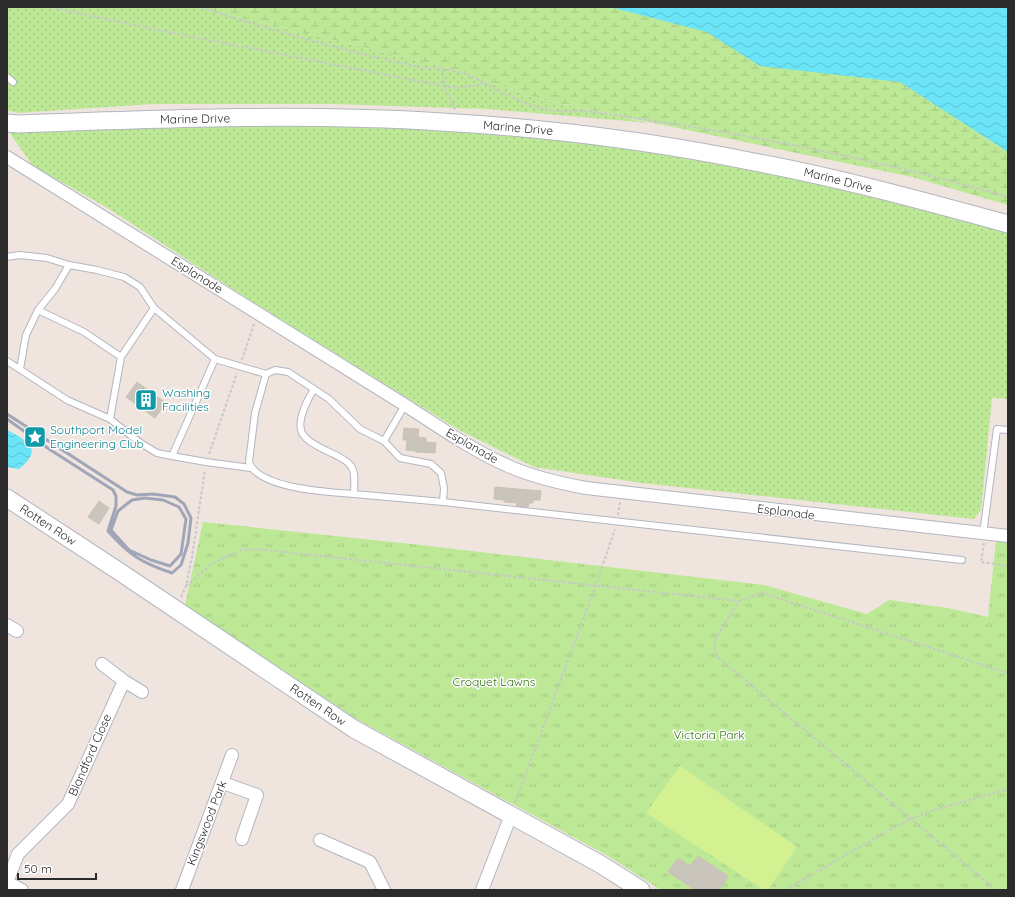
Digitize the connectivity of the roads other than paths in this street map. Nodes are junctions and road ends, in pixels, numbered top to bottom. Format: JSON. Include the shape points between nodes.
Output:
{"nodes":[{"id":1,"x":7,"y":77,"type":"edge"},
{"id":2,"x":13,"y":82,"type":"dead end"},
{"id":3,"x":11,"y":124,"type":"edge"},
{"id":4,"x":7,"y":157,"type":"edge"},
{"id":5,"x":1008,"y":224,"type":"edge"},
{"id":6,"x":7,"y":257,"type":"edge"},
{"id":7,"x":69,"y":265,"type":"junction"},
{"id":8,"x":154,"y":308,"type":"junction"},
{"id":9,"x":38,"y":310,"type":"junction"},
{"id":10,"x":121,"y":357,"type":"junction"},
{"id":11,"x":215,"y":359,"type":"junction"},
{"id":12,"x":7,"y":361,"type":"edge"},
{"id":13,"x":20,"y":369,"type":"junction"},
{"id":14,"x":266,"y":374,"type":"junction"},
{"id":15,"x":314,"y":389,"type":"junction"},
{"id":16,"x":405,"y":405,"type":"junction"},
{"id":17,"x":110,"y":419,"type":"junction"},
{"id":18,"x":1008,"y":430,"type":"edge"},
{"id":19,"x":384,"y":441,"type":"junction"},
{"id":20,"x":172,"y":456,"type":"junction"},
{"id":21,"x":251,"y":468,"type":"junction"},
{"id":22,"x":354,"y":494,"type":"junction"},
{"id":23,"x":7,"y":498,"type":"edge"},
{"id":24,"x":443,"y":502,"type":"junction"},
{"id":25,"x":984,"y":534,"type":"junction"},
{"id":26,"x":1008,"y":536,"type":"edge"},
{"id":27,"x":962,"y":560,"type":"dead end"},
{"id":28,"x":102,"y":664,"type":"dead end"},
{"id":29,"x":124,"y":681,"type":"junction"},
{"id":30,"x":142,"y":692,"type":"dead end"},
{"id":31,"x":232,"y":755,"type":"dead end"},
{"id":32,"x":223,"y":783,"type":"junction"},
{"id":33,"x":510,"y":815,"type":"junction"},
{"id":34,"x":242,"y":839,"type":"dead end"},
{"id":35,"x":320,"y":840,"type":"dead end"},
{"id":36,"x":7,"y":882,"type":"edge"},
{"id":37,"x":22,"y":890,"type":"edge"},
{"id":38,"x":182,"y":890,"type":"edge"},
{"id":39,"x":384,"y":890,"type":"edge"},
{"id":40,"x":482,"y":890,"type":"edge"},
{"id":41,"x":641,"y":890,"type":"edge"}],
"edges":[{"from":1,"to":2,"type":"lane"},
{"from":3,"to":5,"type":"street","name":"Marine Drive","via":[[319,117],[440,122],[541,130],[612,138],[752,161],[822,176]]},
{"from":4,"to":16,"type":"street","name":"Esplanade"},
{"from":6,"to":7,"type":"lane","via":[[19,255],[47,258]]},
{"from":7,"to":8,"type":"lane","via":[[124,277],[140,287]]},
{"from":7,"to":9,"type":"lane","via":[[55,289]]},
{"from":8,"to":10,"type":"lane"},
{"from":8,"to":11,"type":"lane"},
{"from":9,"to":10,"type":"lane","via":[[84,332]]},
{"from":9,"to":13,"type":"lane","via":[[26,335]]},
{"from":10,"to":17,"type":"lane"},
{"from":11,"to":14,"type":"lane"},
{"from":11,"to":20,"type":"lane"},
{"from":12,"to":13,"type":"lane"},
{"from":13,"to":17,"type":"lane","via":[[67,400]]},
{"from":14,"to":15,"type":"lane","via":[[282,370]]},
{"from":14,"to":21,"type":"lane","via":[[255,413],[249,462]]},
{"from":15,"to":19,"type":"lane","via":[[329,399],[360,430]]},
{"from":15,"to":22,"type":"lane","via":[[304,409],[300,430],[312,443],[340,457],[351,466]]},
{"from":16,"to":19,"type":"lane"},
{"from":16,"to":25,"type":"street","name":"Esplanade","via":[[464,443],[507,466],[566,484]]},
{"from":17,"to":20,"type":"lane","via":[[157,453]]},
{"from":18,"to":25,"type":"lane","via":[[997,428]]},
{"from":19,"to":24,"type":"lane","via":[[400,458],[431,464],[441,474]]},
{"from":20,"to":21,"type":"lane"},
{"from":21,"to":22,"type":"lane","via":[[278,484],[319,492]]},
{"from":22,"to":24,"type":"lane"},
{"from":23,"to":33,"type":"street","name":"Rotten Row","via":[[354,729]]},
{"from":24,"to":27,"type":"lane"},
{"from":25,"to":26,"type":"street","name":"Esplanade"},
{"from":28,"to":29,"type":"street"},
{"from":29,"to":30,"type":"street"},
{"from":29,"to":36,"type":"street","name":"Blandford Close","via":[[68,804],[18,854]]},
{"from":31,"to":32,"type":"street","name":"Kingswood Park"},
{"from":32,"to":34,"type":"street","via":[[257,795]]},
{"from":32,"to":38,"type":"street","name":"Kingswood Park"},
{"from":33,"to":40,"type":"street"},
{"from":33,"to":41,"type":"street","name":"Rotten Row","via":[[600,864]]},
{"from":35,"to":39,"type":"street","via":[[370,862]]},
{"from":36,"to":37,"type":"street"}]}
